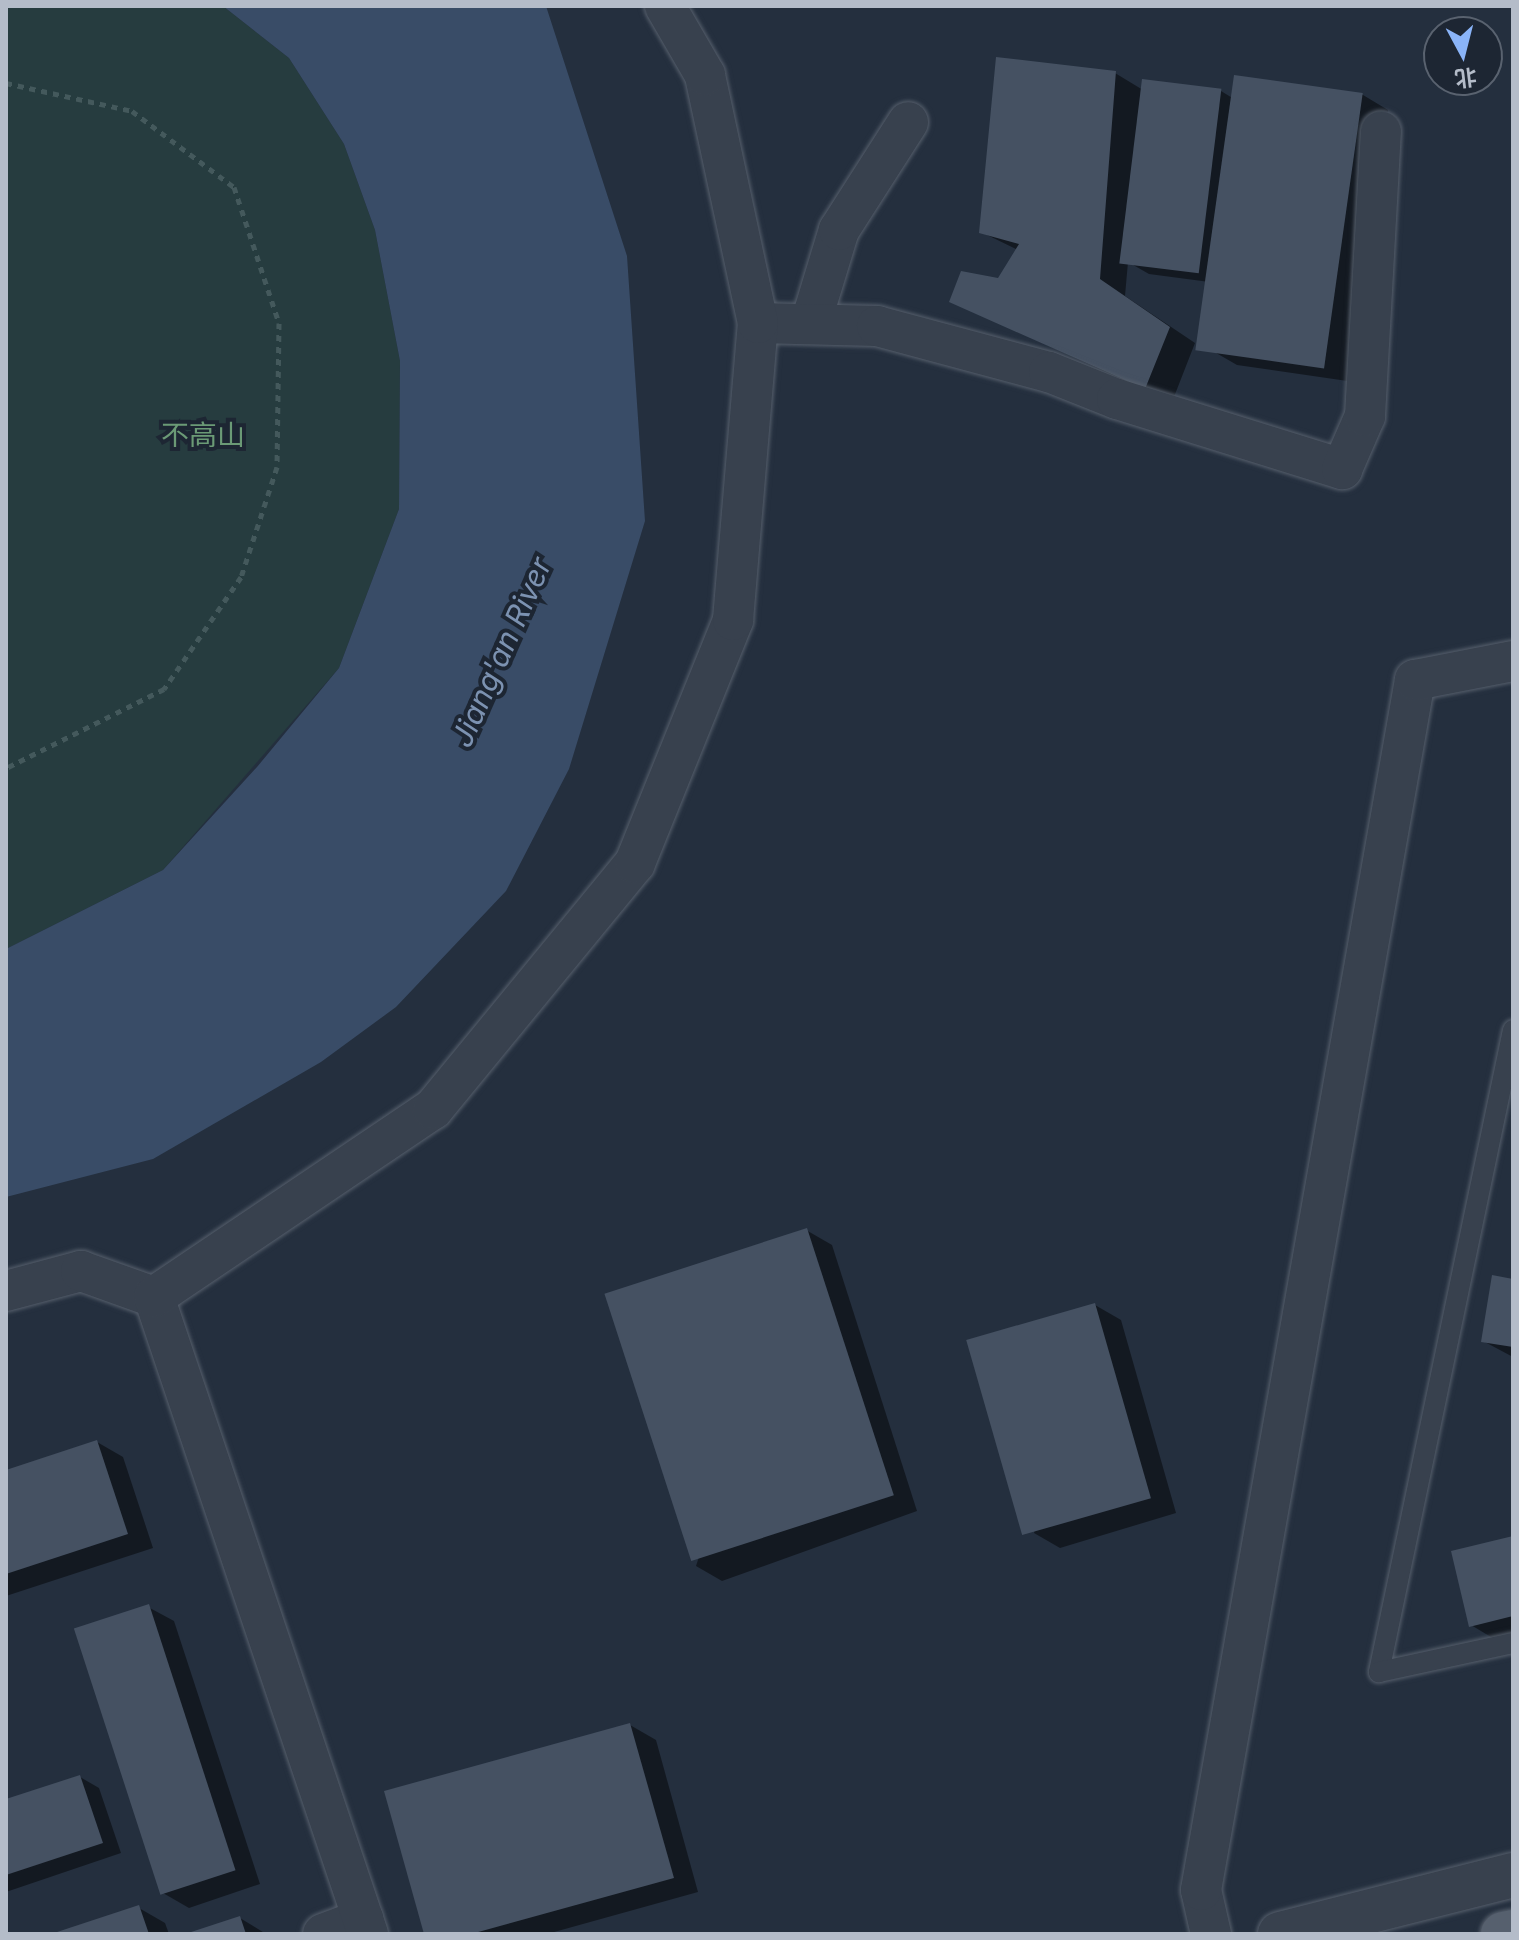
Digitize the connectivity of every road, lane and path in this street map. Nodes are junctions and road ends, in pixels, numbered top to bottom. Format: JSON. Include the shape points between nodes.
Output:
{"nodes":[{"id":1,"x":665,"y":6,"type":"edge"},
{"id":2,"x":683,"y":6,"type":"edge"},
{"id":3,"x":705,"y":75,"type":"junction"},
{"id":4,"x":6,"y":83,"type":"edge"},
{"id":5,"x":908,"y":122,"type":"dead end"},
{"id":6,"x":1381,"y":131,"type":"dead end"},
{"id":7,"x":811,"y":322,"type":"junction"},
{"id":8,"x":758,"y":323,"type":"junction"},
{"id":9,"x":1513,"y":661,"type":"edge"},
{"id":10,"x":6,"y":768,"type":"edge"},
{"id":11,"x":1513,"y":1030,"type":"edge"},
{"id":12,"x":6,"y":1291,"type":"edge"},
{"id":13,"x":154,"y":1297,"type":"junction"},
{"id":14,"x":1513,"y":1643,"type":"edge"},
{"id":15,"x":1513,"y":1875,"type":"edge"},
{"id":16,"x":366,"y":1926,"type":"edge"},
{"id":17,"x":1513,"y":1932,"type":"edge"},
{"id":18,"x":323,"y":1934,"type":"edge"},
{"id":19,"x":1211,"y":1934,"type":"edge"},
{"id":20,"x":1280,"y":1934,"type":"edge"},
{"id":21,"x":1503,"y":1934,"type":"edge"}],
"edges":[{"from":1,"to":3,"type":"street"},
{"from":2,"to":3,"type":"street"},
{"from":3,"to":8,"type":"street"},
{"from":4,"to":10,"type":"path","via":[[132,111],[234,187],[279,323],[277,467],[241,577],[164,689]]},
{"from":5,"to":7,"type":"street","via":[[839,230]]},
{"from":6,"to":7,"type":"street","via":[[1365,416],[1342,469],[1049,372],[877,326]]},
{"from":7,"to":8,"type":"street"},
{"from":8,"to":13,"type":"street","via":[[733,620],[635,863],[433,1109]]},
{"from":9,"to":19,"type":"street","via":[[1415,680],[1201,1890]]},
{"from":11,"to":14,"type":"lane","via":[[1379,1672]]},
{"from":12,"to":13,"type":"street","via":[[81,1271]]},
{"from":13,"to":16,"type":"street"},
{"from":15,"to":20,"type":"street"},
{"from":16,"to":18,"type":"street"},
{"from":17,"to":21,"type":"main road"}]}
